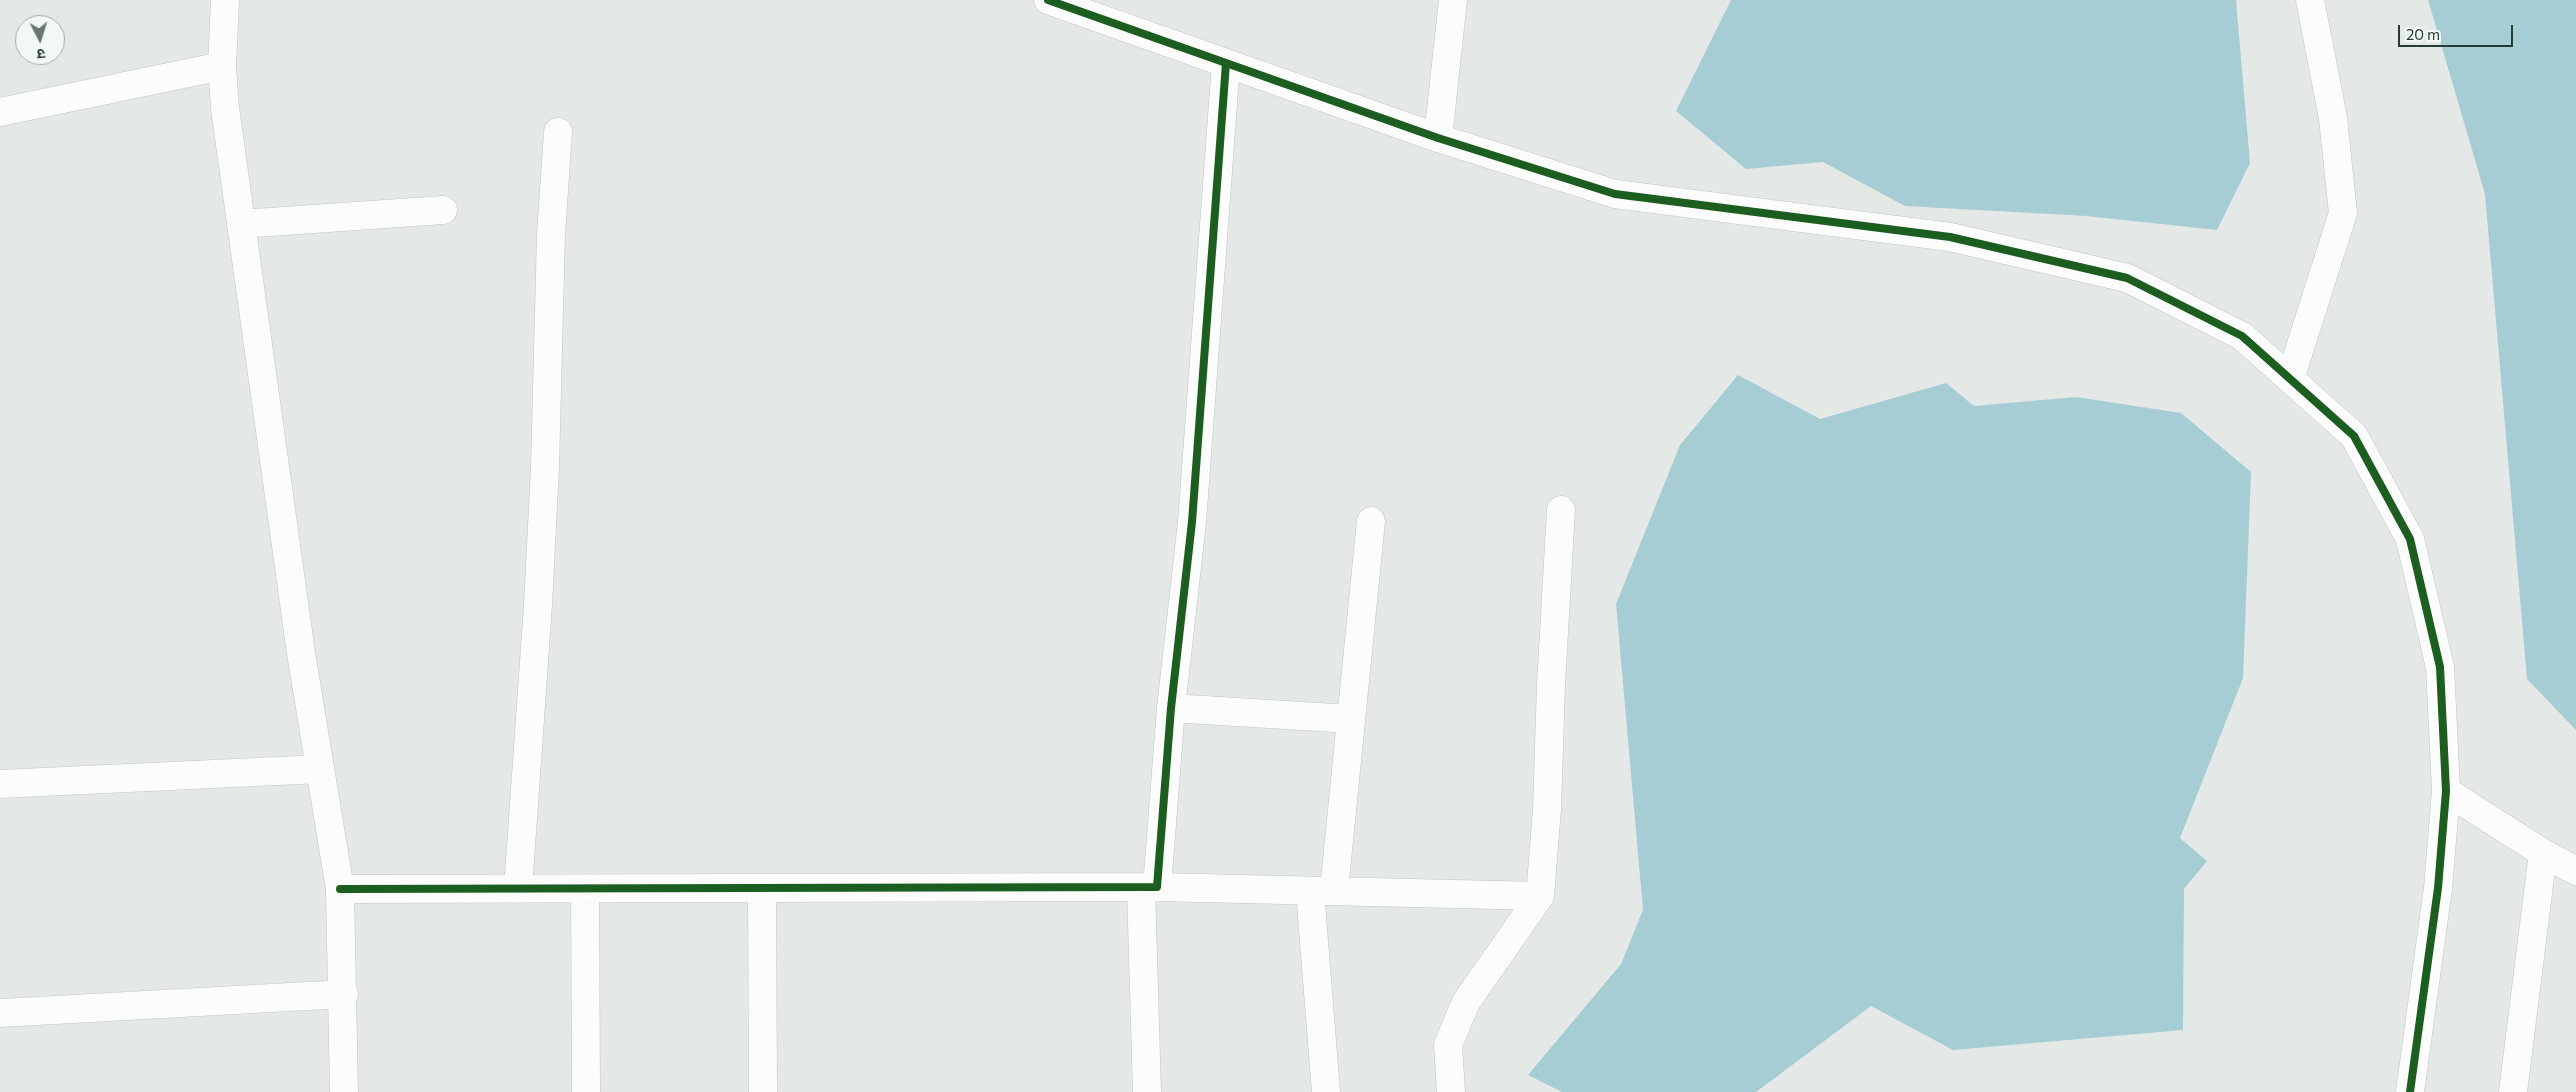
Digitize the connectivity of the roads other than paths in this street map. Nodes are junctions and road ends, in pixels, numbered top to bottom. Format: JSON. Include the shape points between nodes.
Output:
{"nodes":[{"id":1,"x":225,"y":0,"type":"edge"},
{"id":2,"x":1048,"y":0,"type":"edge"},
{"id":3,"x":1452,"y":0,"type":"edge"},
{"id":4,"x":2310,"y":0,"type":"edge"},
{"id":5,"x":1226,"y":63,"type":"junction"},
{"id":6,"x":222,"y":66,"type":"junction"},
{"id":7,"x":0,"y":112,"type":"edge"},
{"id":8,"x":558,"y":132,"type":"dead end"},
{"id":9,"x":1438,"y":138,"type":"junction"},
{"id":10,"x":443,"y":210,"type":"dead end"},
{"id":11,"x":241,"y":224,"type":"junction"},
{"id":12,"x":2290,"y":379,"type":"junction"},
{"id":13,"x":1561,"y":510,"type":"dead end"},
{"id":14,"x":1371,"y":521,"type":"dead end"},
{"id":15,"x":1171,"y":708,"type":"junction"},
{"id":16,"x":1351,"y":719,"type":"junction"},
{"id":17,"x":320,"y":769,"type":"junction"},
{"id":18,"x":0,"y":784,"type":"edge"},
{"id":19,"x":2446,"y":791,"type":"junction"},
{"id":20,"x":2543,"y":853,"type":"junction"},
{"id":21,"x":2576,"y":871,"type":"edge"},
{"id":22,"x":585,"y":888,"type":"junction"},
{"id":23,"x":1149,"y":888,"type":"junction"},
{"id":24,"x":340,"y":889,"type":"junction"},
{"id":25,"x":518,"y":889,"type":"junction"},
{"id":26,"x":762,"y":889,"type":"junction"},
{"id":27,"x":1322,"y":891,"type":"junction"},
{"id":28,"x":1540,"y":896,"type":"junction"},
{"id":29,"x":344,"y":994,"type":"junction"},
{"id":30,"x":0,"y":1013,"type":"edge"},
{"id":31,"x":344,"y":1092,"type":"edge"},
{"id":32,"x":586,"y":1092,"type":"edge"},
{"id":33,"x":763,"y":1092,"type":"edge"},
{"id":34,"x":1147,"y":1092,"type":"edge"},
{"id":35,"x":1326,"y":1092,"type":"edge"},
{"id":36,"x":1451,"y":1092,"type":"edge"},
{"id":37,"x":2410,"y":1092,"type":"edge"},
{"id":38,"x":2513,"y":1092,"type":"edge"}],
"edges":[{"from":1,"to":6,"type":"street"},
{"from":2,"to":5,"type":"street"},
{"from":3,"to":9,"type":"street"},
{"from":4,"to":12,"type":"street","via":[[2333,118],[2343,213]]},
{"from":5,"to":9,"type":"street"},
{"from":5,"to":15,"type":"street","via":[[1192,522]]},
{"from":6,"to":7,"type":"street"},
{"from":6,"to":11,"type":"street"},
{"from":8,"to":25,"type":"street","via":[[551,234],[540,566]]},
{"from":9,"to":12,"type":"street","via":[[1615,194],[1950,237],[2127,278],[2242,336]]},
{"from":10,"to":11,"type":"street"},
{"from":11,"to":17,"type":"street"},
{"from":12,"to":19,"type":"street","via":[[2354,436],[2410,539],[2440,666]]},
{"from":13,"to":28,"type":"street"},
{"from":14,"to":16,"type":"street"},
{"from":15,"to":16,"type":"street"},
{"from":15,"to":23,"type":"street"},
{"from":16,"to":27,"type":"street"},
{"from":17,"to":18,"type":"street"},
{"from":17,"to":24,"type":"street"},
{"from":19,"to":20,"type":"street"},
{"from":19,"to":37,"type":"street","via":[[2438,888]]},
{"from":20,"to":21,"type":"street"},
{"from":20,"to":38,"type":"street"},
{"from":22,"to":25,"type":"street"},
{"from":22,"to":26,"type":"street"},
{"from":22,"to":32,"type":"street"},
{"from":23,"to":26,"type":"street"},
{"from":23,"to":27,"type":"street"},
{"from":23,"to":34,"type":"street"},
{"from":24,"to":25,"type":"street"},
{"from":24,"to":29,"type":"street"},
{"from":26,"to":33,"type":"street"},
{"from":27,"to":28,"type":"street"},
{"from":27,"to":35,"type":"street"},
{"from":28,"to":36,"type":"street","via":[[1466,1002],[1448,1045]]},
{"from":29,"to":30,"type":"street"},
{"from":29,"to":31,"type":"street"}]}
